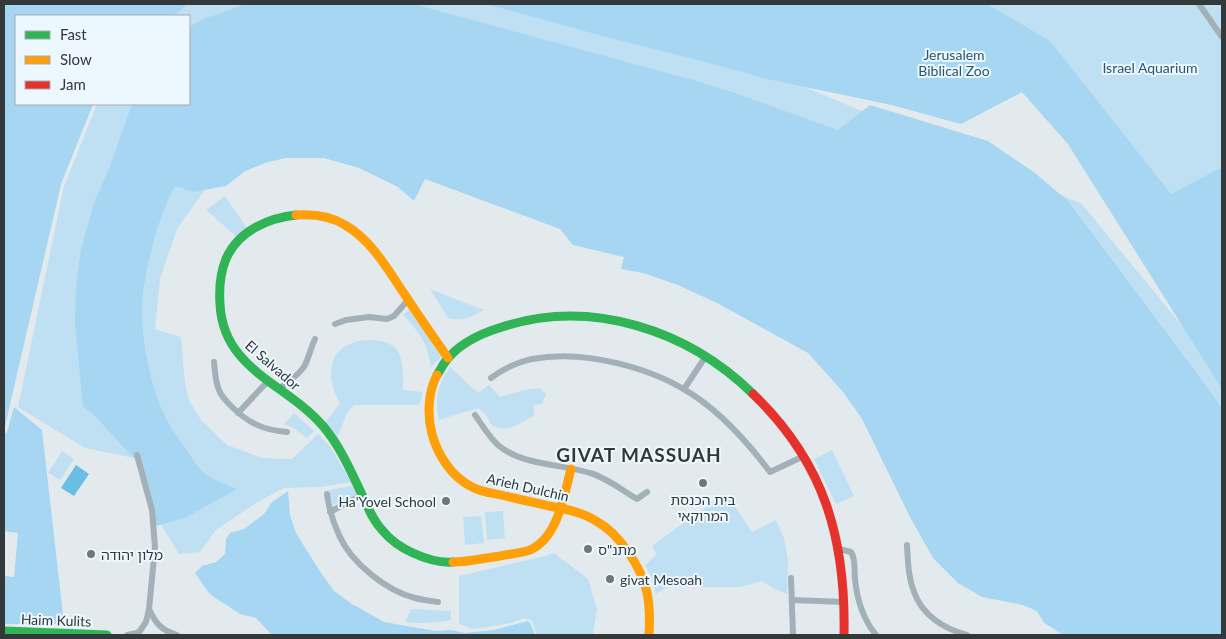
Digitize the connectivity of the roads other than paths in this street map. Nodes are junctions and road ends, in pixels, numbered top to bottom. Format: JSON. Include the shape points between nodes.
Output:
{"nodes":[{"id":1,"x":1199,"y":4,"type":"edge"},
{"id":2,"x":1222,"y":37,"type":"edge"},
{"id":3,"x":408,"y":300,"type":"junction"},
{"id":4,"x":335,"y":324,"type":"dead end"},
{"id":5,"x":315,"y":339,"type":"dead end"},
{"id":6,"x":706,"y":356,"type":"junction"},
{"id":7,"x":448,"y":358,"type":"junction"},
{"id":8,"x":214,"y":362,"type":"dead end"},
{"id":9,"x":491,"y":378,"type":"dead end"},
{"id":10,"x":268,"y":381,"type":"junction"},
{"id":11,"x":279,"y":389,"type":"junction"},
{"id":12,"x":684,"y":389,"type":"junction"},
{"id":13,"x":238,"y":413,"type":"junction"},
{"id":14,"x":475,"y":415,"type":"dead end"},
{"id":15,"x":287,"y":432,"type":"dead end"},
{"id":16,"x":137,"y":455,"type":"dead end"},
{"id":17,"x":804,"y":456,"type":"junction"},
{"id":18,"x":571,"y":468,"type":"junction"},
{"id":19,"x":648,"y":492,"type":"dead end"},
{"id":20,"x":327,"y":494,"type":"dead end"},
{"id":21,"x":362,"y":495,"type":"junction"},
{"id":22,"x":560,"y":508,"type":"junction"},
{"id":23,"x":330,"y":512,"type":"junction"},
{"id":24,"x":907,"y":545,"type":"dead end"},
{"id":25,"x":839,"y":549,"type":"junction"},
{"id":26,"x":791,"y":578,"type":"dead end"},
{"id":27,"x":792,"y":600,"type":"junction"},
{"id":28,"x":438,"y":602,"type":"dead end"},
{"id":29,"x":845,"y":602,"type":"junction"},
{"id":30,"x":149,"y":609,"type":"junction"},
{"id":31,"x":4,"y":631,"type":"edge"},
{"id":32,"x":107,"y":635,"type":"edge"},
{"id":33,"x":127,"y":635,"type":"edge"},
{"id":34,"x":177,"y":635,"type":"edge"},
{"id":35,"x":649,"y":635,"type":"edge"},
{"id":36,"x":793,"y":635,"type":"edge"},
{"id":37,"x":844,"y":635,"type":"edge"},
{"id":38,"x":876,"y":635,"type":"edge"},
{"id":39,"x":967,"y":635,"type":"edge"}],
"edges":[{"from":1,"to":2,"type":"street"},
{"from":3,"to":4,"type":"street","via":[[387,319],[370,317]]},
{"from":3,"to":7,"type":"street","name":"El Salvador"},
{"from":3,"to":10,"type":"street","name":"El Salvador","via":[[378,256],[361,237],[344,225],[304,215],[272,219],[253,229],[244,235],[228,257],[222,273],[220,305],[224,330],[236,352]]},
{"from":5,"to":11,"type":"street","via":[[300,372]]},
{"from":6,"to":7,"type":"street","name":"Arieh Dulchin","via":[[675,340],[629,324],[576,316],[510,324],[476,336]]},
{"from":6,"to":12,"type":"street"},
{"from":6,"to":17,"type":"street","name":"Arieh Dulchin","via":[[751,391],[778,420]]},
{"from":7,"to":22,"type":"street","name":"Arieh Dulchin","via":[[432,382],[429,399],[432,434],[448,468],[478,490]]},
{"from":8,"to":13,"type":"street","via":[[218,388]]},
{"from":9,"to":12,"type":"street","via":[[531,359],[584,358],[632,367]]},
{"from":10,"to":11,"type":"street","name":"El Salvador"},
{"from":10,"to":13,"type":"street"},
{"from":11,"to":21,"type":"street","name":"El Salvador","via":[[328,432],[346,460]]},
{"from":12,"to":17,"type":"street","via":[[727,421],[770,472]]},
{"from":13,"to":15,"type":"street","via":[[260,427]]},
{"from":14,"to":18,"type":"street","via":[[498,446],[519,458]]},
{"from":16,"to":30,"type":"street","via":[[152,510],[155,547]]},
{"from":17,"to":25,"type":"street","name":"Arieh Dulchin","via":[[823,496]]},
{"from":18,"to":19,"type":"street","via":[[602,477],[637,499]]},
{"from":18,"to":22,"type":"street","name":"El Salvador"},
{"from":20,"to":23,"type":"street"},
{"from":21,"to":22,"type":"street","name":"El Salvador","via":[[370,514],[386,535],[415,553],[447,562],[516,553],[537,546],[552,528]]},
{"from":21,"to":23,"type":"street"},
{"from":22,"to":35,"type":"street","name":"Arieh Dulchin","via":[[601,524],[632,558],[648,593]]},
{"from":23,"to":28,"type":"street","via":[[345,546],[364,568],[401,593]]},
{"from":24,"to":39,"type":"street","via":[[910,578],[921,607],[946,627]]},
{"from":25,"to":29,"type":"street","name":"Arieh Dulchin"},
{"from":25,"to":38,"type":"street","via":[[852,552],[854,556],[858,599]]},
{"from":26,"to":27,"type":"street"},
{"from":27,"to":29,"type":"street"},
{"from":27,"to":36,"type":"street"},
{"from":29,"to":37,"type":"street","name":"Arieh Dulchin"},
{"from":30,"to":33,"type":"street","via":[[140,630]]},
{"from":30,"to":34,"type":"street","via":[[160,626]]},
{"from":31,"to":32,"type":"street","name":"Haim Kulits"}]}
